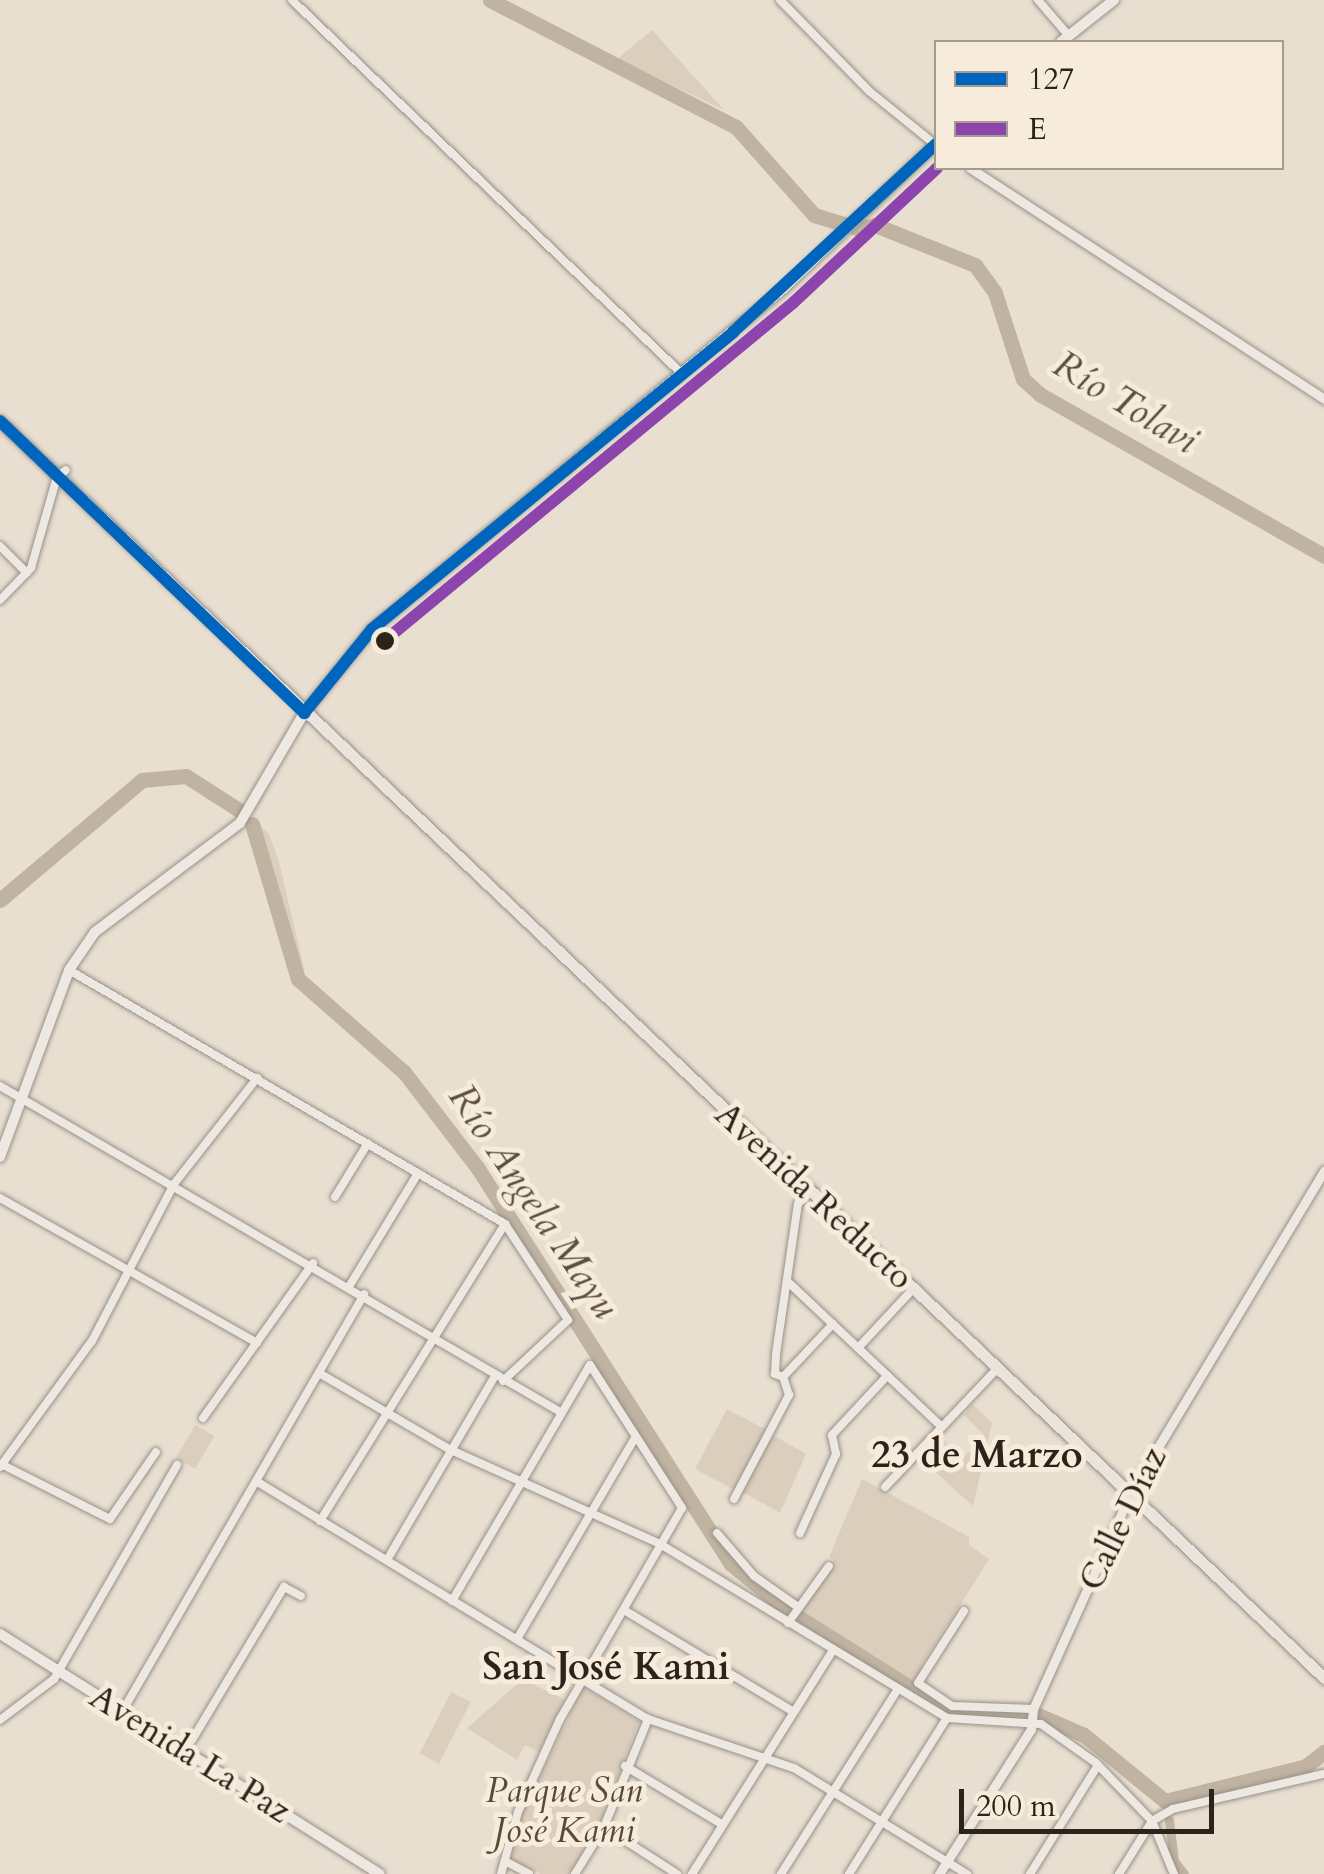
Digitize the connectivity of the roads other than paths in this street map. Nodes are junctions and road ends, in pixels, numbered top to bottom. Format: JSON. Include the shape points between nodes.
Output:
{"nodes":[{"id":1,"x":292,"y":0,"type":"edge"},
{"id":2,"x":780,"y":0,"type":"edge"},
{"id":3,"x":1038,"y":0,"type":"edge"},
{"id":4,"x":1114,"y":0,"type":"edge"},
{"id":5,"x":1065,"y":39,"type":"edge"},
{"id":6,"x":934,"y":143,"type":"edge"},
{"id":7,"x":934,"y":147,"type":"edge"},
{"id":8,"x":973,"y":170,"type":"edge"},
{"id":9,"x":682,"y":374,"type":"junction"},
{"id":10,"x":1324,"y":399,"type":"edge"},
{"id":11,"x":0,"y":422,"type":"edge"},
{"id":12,"x":61,"y":474,"type":"junction"},
{"id":13,"x":0,"y":546,"type":"edge"},
{"id":14,"x":27,"y":573,"type":"junction"},
{"id":15,"x":0,"y":600,"type":"edge"},
{"id":16,"x":304,"y":713,"type":"junction"},
{"id":17,"x":69,"y":970,"type":"junction"},
{"id":18,"x":256,"y":1078,"type":"junction"},
{"id":19,"x":0,"y":1086,"type":"edge"},
{"id":20,"x":20,"y":1097,"type":"junction"},
{"id":21,"x":368,"y":1143,"type":"junction"},
{"id":22,"x":0,"y":1157,"type":"edge"},
{"id":23,"x":1324,"y":1172,"type":"edge"},
{"id":24,"x":418,"y":1173,"type":"junction"},
{"id":25,"x":174,"y":1184,"type":"junction"},
{"id":26,"x":810,"y":1192,"type":"junction"},
{"id":27,"x":335,"y":1196,"type":"dead end"},
{"id":28,"x":0,"y":1198,"type":"edge"},
{"id":29,"x":505,"y":1224,"type":"junction"},
{"id":30,"x":313,"y":1263,"type":"junction"},
{"id":31,"x":127,"y":1270,"type":"junction"},
{"id":32,"x":787,"y":1281,"type":"junction"},
{"id":33,"x":350,"y":1285,"type":"junction"},
{"id":34,"x":913,"y":1290,"type":"junction"},
{"id":35,"x":364,"y":1294,"type":"junction"},
{"id":36,"x":833,"y":1324,"type":"junction"},
{"id":37,"x":431,"y":1334,"type":"junction"},
{"id":38,"x":257,"y":1343,"type":"junction"},
{"id":39,"x":858,"y":1348,"type":"junction"},
{"id":40,"x":997,"y":1369,"type":"junction"},
{"id":41,"x":319,"y":1372,"type":"junction"},
{"id":42,"x":783,"y":1376,"type":"junction"},
{"id":43,"x":888,"y":1376,"type":"junction"},
{"id":44,"x":499,"y":1378,"type":"junction"},
{"id":45,"x":562,"y":1413,"type":"junction"},
{"id":46,"x":385,"y":1414,"type":"junction"},
{"id":47,"x":204,"y":1418,"type":"dead end"},
{"id":48,"x":942,"y":1426,"type":"junction"},
{"id":49,"x":635,"y":1438,"type":"junction"},
{"id":50,"x":451,"y":1450,"type":"junction"},
{"id":51,"x":156,"y":1452,"type":"dead end"},
{"id":52,"x":178,"y":1464,"type":"dead end"},
{"id":53,"x":2,"y":1466,"type":"edge"},
{"id":54,"x":256,"y":1481,"type":"junction"},
{"id":55,"x":520,"y":1484,"type":"junction"},
{"id":56,"x":885,"y":1487,"type":"dead end"},
{"id":57,"x":1130,"y":1492,"type":"junction"},
{"id":58,"x":734,"y":1499,"type":"dead end"},
{"id":59,"x":590,"y":1513,"type":"junction"},
{"id":60,"x":320,"y":1521,"type":"junction"},
{"id":61,"x":717,"y":1533,"type":"dead end"},
{"id":62,"x":800,"y":1533,"type":"dead end"},
{"id":63,"x":660,"y":1544,"type":"junction"},
{"id":64,"x":387,"y":1560,"type":"junction"},
{"id":65,"x":829,"y":1566,"type":"dead end"},
{"id":66,"x":301,"y":1596,"type":"dead end"},
{"id":67,"x":452,"y":1601,"type":"junction"},
{"id":68,"x":798,"y":1606,"type":"junction"},
{"id":69,"x":624,"y":1610,"type":"junction"},
{"id":70,"x":964,"y":1611,"type":"dead end"},
{"id":71,"x":788,"y":1622,"type":"junction"},
{"id":72,"x":0,"y":1634,"type":"edge"},
{"id":73,"x":517,"y":1639,"type":"junction"},
{"id":74,"x":833,"y":1650,"type":"junction"},
{"id":75,"x":58,"y":1671,"type":"junction"},
{"id":76,"x":582,"y":1678,"type":"junction"},
{"id":77,"x":1324,"y":1678,"type":"edge"},
{"id":78,"x":898,"y":1689,"type":"junction"},
{"id":79,"x":1033,"y":1709,"type":"junction"},
{"id":80,"x":122,"y":1712,"type":"junction"},
{"id":81,"x":794,"y":1712,"type":"junction"},
{"id":82,"x":947,"y":1718,"type":"junction"},
{"id":83,"x":648,"y":1719,"type":"junction"},
{"id":84,"x":0,"y":1720,"type":"edge"},
{"id":85,"x":1030,"y":1722,"type":"junction"},
{"id":86,"x":192,"y":1740,"type":"dead end"},
{"id":87,"x":764,"y":1759,"type":"junction"},
{"id":88,"x":1098,"y":1764,"type":"junction"},
{"id":89,"x":625,"y":1766,"type":"junction"},
{"id":90,"x":1324,"y":1774,"type":"edge"},
{"id":91,"x":833,"y":1792,"type":"junction"},
{"id":92,"x":882,"y":1822,"type":"junction"},
{"id":93,"x":1152,"y":1822,"type":"junction"},
{"id":94,"x":723,"y":1824,"type":"junction"},
{"id":95,"x":604,"y":1827,"type":"junction"},
{"id":96,"x":505,"y":1861,"type":"junction"},
{"id":97,"x":947,"y":1862,"type":"junction"},
{"id":98,"x":380,"y":1874,"type":"edge"},
{"id":99,"x":501,"y":1874,"type":"edge"},
{"id":100,"x":529,"y":1874,"type":"edge"},
{"id":101,"x":575,"y":1874,"type":"edge"},
{"id":102,"x":678,"y":1874,"type":"edge"},
{"id":103,"x":692,"y":1874,"type":"edge"},
{"id":104,"x":781,"y":1874,"type":"edge"},
{"id":105,"x":849,"y":1874,"type":"edge"},
{"id":106,"x":939,"y":1874,"type":"edge"},
{"id":107,"x":967,"y":1874,"type":"edge"},
{"id":108,"x":1030,"y":1874,"type":"edge"},
{"id":109,"x":1119,"y":1874,"type":"edge"},
{"id":110,"x":1174,"y":1874,"type":"edge"}],
"edges":[{"from":1,"to":9,"type":"street"},
{"from":2,"to":6,"type":"street","via":[[869,91]]},
{"from":3,"to":5,"type":"street"},
{"from":4,"to":5,"type":"main road"},
{"from":7,"to":9,"type":"main road"},
{"from":8,"to":10,"type":"street"},
{"from":9,"to":16,"type":"main road","via":[[372,629]]},
{"from":11,"to":12,"type":"main road","name":"Avenida Reducto"},
{"from":12,"to":14,"type":"street"},
{"from":12,"to":16,"type":"main road","name":"Avenida Reducto"},
{"from":13,"to":14,"type":"street"},
{"from":14,"to":15,"type":"street"},
{"from":16,"to":17,"type":"main road","via":[[240,823],[111,917]]},
{"from":16,"to":26,"type":"main road","name":"Avenida Reducto"},
{"from":17,"to":18,"type":"street"},
{"from":17,"to":20,"type":"main road"},
{"from":18,"to":21,"type":"street"},
{"from":18,"to":25,"type":"street"},
{"from":19,"to":20,"type":"street"},
{"from":20,"to":22,"type":"main road"},
{"from":20,"to":25,"type":"street"},
{"from":21,"to":24,"type":"street"},
{"from":21,"to":27,"type":"street"},
{"from":23,"to":57,"type":"street","name":"Calle Díaz"},
{"from":24,"to":29,"type":"street"},
{"from":24,"to":33,"type":"street"},
{"from":25,"to":30,"type":"street"},
{"from":25,"to":31,"type":"street"},
{"from":26,"to":32,"type":"street","via":[[798,1204]]},
{"from":26,"to":34,"type":"main road","name":"Avenida Reducto"},
{"from":28,"to":31,"type":"street"},
{"from":29,"to":37,"type":"street"},
{"from":29,"to":44,"type":"street","via":[[568,1320]]},
{"from":30,"to":33,"type":"street"},
{"from":30,"to":38,"type":"street"},
{"from":31,"to":38,"type":"street"},
{"from":31,"to":53,"type":"street","via":[[92,1341]]},
{"from":32,"to":36,"type":"street"},
{"from":32,"to":42,"type":"street","via":[[774,1374]]},
{"from":33,"to":35,"type":"street"},
{"from":34,"to":39,"type":"street"},
{"from":34,"to":40,"type":"main road","name":"Avenida Reducto"},
{"from":35,"to":37,"type":"street"},
{"from":35,"to":41,"type":"street"},
{"from":36,"to":39,"type":"street"},
{"from":36,"to":42,"type":"street"},
{"from":37,"to":44,"type":"street"},
{"from":37,"to":46,"type":"street"},
{"from":38,"to":47,"type":"street"},
{"from":39,"to":43,"type":"street"},
{"from":40,"to":48,"type":"street"},
{"from":40,"to":57,"type":"main road","name":"Avenida Reducto"},
{"from":41,"to":46,"type":"street"},
{"from":41,"to":54,"type":"street"},
{"from":42,"to":58,"type":"street","via":[[790,1395]]},
{"from":43,"to":48,"type":"street"},
{"from":43,"to":62,"type":"street","via":[[832,1435],[836,1454]]},
{"from":44,"to":45,"type":"street"},
{"from":44,"to":50,"type":"street"},
{"from":45,"to":49,"type":"street","via":[[590,1365]]},
{"from":45,"to":55,"type":"street"},
{"from":46,"to":50,"type":"street"},
{"from":46,"to":60,"type":"street"},
{"from":48,"to":56,"type":"street"},
{"from":49,"to":59,"type":"street"},
{"from":49,"to":63,"type":"street","via":[[682,1508]]},
{"from":50,"to":55,"type":"street"},
{"from":50,"to":64,"type":"street"},
{"from":51,"to":53,"type":"street","via":[[110,1519]]},
{"from":52,"to":75,"type":"street"},
{"from":54,"to":60,"type":"street"},
{"from":54,"to":80,"type":"street"},
{"from":55,"to":59,"type":"street"},
{"from":55,"to":67,"type":"street"},
{"from":57,"to":77,"type":"main road","name":"Avenida Reducto"},
{"from":57,"to":79,"type":"street","name":"Calle Díaz"},
{"from":59,"to":63,"type":"street"},
{"from":59,"to":73,"type":"street"},
{"from":60,"to":64,"type":"street"},
{"from":61,"to":68,"type":"street","via":[[754,1576]]},
{"from":63,"to":69,"type":"street"},
{"from":63,"to":71,"type":"street"},
{"from":64,"to":67,"type":"street"},
{"from":65,"to":68,"type":"street"},
{"from":66,"to":86,"type":"street","via":[[284,1586]]},
{"from":67,"to":73,"type":"street"},
{"from":68,"to":71,"type":"street"},
{"from":69,"to":76,"type":"street"},
{"from":69,"to":81,"type":"street"},
{"from":70,"to":79,"type":"street","via":[[918,1683],[952,1706]]},
{"from":71,"to":74,"type":"street"},
{"from":72,"to":75,"type":"main road","name":"Avenida La Paz"},
{"from":73,"to":76,"type":"street"},
{"from":74,"to":78,"type":"street"},
{"from":74,"to":81,"type":"street"},
{"from":75,"to":80,"type":"main road","name":"Avenida La Paz"},
{"from":75,"to":84,"type":"street"},
{"from":76,"to":83,"type":"street"},
{"from":76,"to":96,"type":"street","via":[[518,1812]]},
{"from":78,"to":82,"type":"street"},
{"from":78,"to":91,"type":"street"},
{"from":79,"to":85,"type":"street","name":"Calle Díaz"},
{"from":80,"to":98,"type":"main road","name":"Avenida La Paz"},
{"from":81,"to":87,"type":"street"},
{"from":82,"to":85,"type":"street"},
{"from":82,"to":92,"type":"street"},
{"from":83,"to":87,"type":"street"},
{"from":83,"to":89,"type":"street"},
{"from":85,"to":88,"type":"street"},
{"from":85,"to":97,"type":"street","name":"Calle Díaz"},
{"from":87,"to":91,"type":"street"},
{"from":87,"to":94,"type":"street"},
{"from":88,"to":93,"type":"street"},
{"from":88,"to":108,"type":"street"},
{"from":89,"to":94,"type":"street"},
{"from":89,"to":95,"type":"street"},
{"from":90,"to":93,"type":"street","via":[[1174,1810]]},
{"from":91,"to":92,"type":"street"},
{"from":91,"to":104,"type":"street"},
{"from":92,"to":97,"type":"street"},
{"from":92,"to":105,"type":"street"},
{"from":93,"to":109,"type":"street"},
{"from":93,"to":110,"type":"street"},
{"from":94,"to":103,"type":"street"},
{"from":95,"to":101,"type":"street"},
{"from":95,"to":102,"type":"street"},
{"from":96,"to":99,"type":"street"},
{"from":96,"to":100,"type":"street"},
{"from":97,"to":106,"type":"street","name":"Calle Díaz"},
{"from":97,"to":107,"type":"street"}]}
